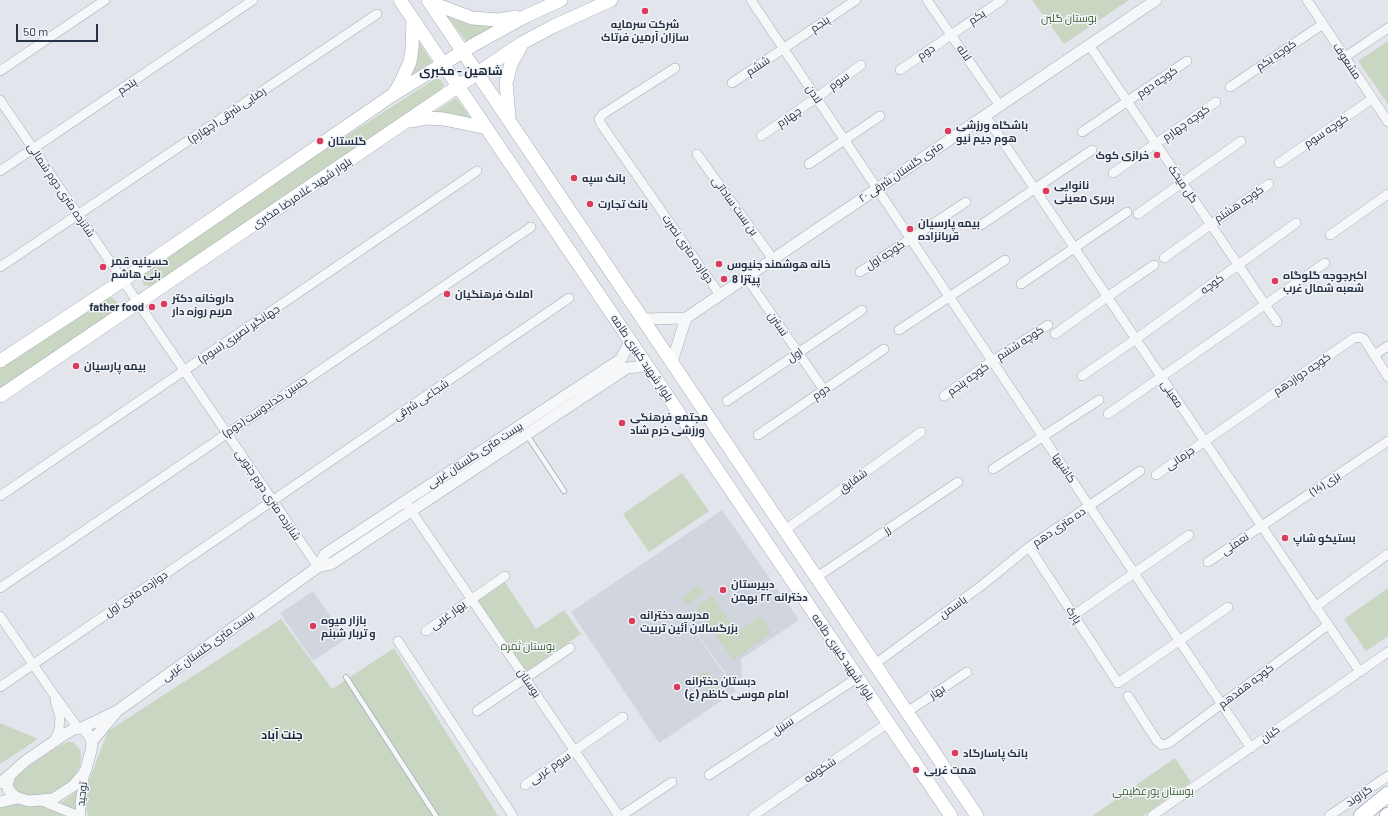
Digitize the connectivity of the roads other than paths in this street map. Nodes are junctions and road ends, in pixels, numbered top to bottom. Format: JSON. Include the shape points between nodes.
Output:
{"nodes":[{"id":1,"x":105,"y":0,"type":"edge"},
{"id":2,"x":253,"y":0,"type":"edge"},
{"id":3,"x":400,"y":0,"type":"edge"},
{"id":4,"x":561,"y":0,"type":"edge"},
{"id":5,"x":611,"y":0,"type":"edge"},
{"id":6,"x":752,"y":0,"type":"edge"},
{"id":7,"x":856,"y":0,"type":"edge"},
{"id":8,"x":927,"y":0,"type":"edge"},
{"id":9,"x":1002,"y":0,"type":"edge"},
{"id":10,"x":1156,"y":0,"type":"edge"},
{"id":11,"x":1307,"y":0,"type":"edge"},
{"id":12,"x":429,"y":1,"type":"edge"},
{"id":13,"x":377,"y":14,"type":"dead end"},
{"id":14,"x":526,"y":16,"type":"junction"},
{"id":15,"x":413,"y":20,"type":"junction"},
{"id":16,"x":1323,"y":24,"type":"junction"},
{"id":17,"x":1388,"y":28,"type":"edge"},
{"id":18,"x":951,"y":35,"type":"junction"},
{"id":19,"x":522,"y":43,"type":"junction"},
{"id":20,"x":1089,"y":45,"type":"junction"},
{"id":21,"x":784,"y":49,"type":"junction"},
{"id":22,"x":463,"y":51,"type":"junction"},
{"id":23,"x":1345,"y":57,"type":"junction"},
{"id":24,"x":1187,"y":61,"type":"dead end"},
{"id":25,"x":443,"y":64,"type":"junction"},
{"id":26,"x":862,"y":64,"type":"dead end"},
{"id":27,"x":675,"y":68,"type":"dead end"},
{"id":28,"x":900,"y":70,"type":"dead end"},
{"id":29,"x":0,"y":71,"type":"edge"},
{"id":30,"x":478,"y":73,"type":"junction"},
{"id":31,"x":732,"y":83,"type":"dead end"},
{"id":32,"x":1230,"y":86,"type":"dead end"},
{"id":33,"x":458,"y":87,"type":"junction"},
{"id":34,"x":391,"y":96,"type":"junction"},
{"id":35,"x":816,"y":98,"type":"junction"},
{"id":36,"x":1372,"y":99,"type":"junction"},
{"id":37,"x":0,"y":100,"type":"edge"},
{"id":38,"x":1128,"y":102,"type":"junction"},
{"id":39,"x":1216,"y":102,"type":"dead end"},
{"id":40,"x":1000,"y":106,"type":"junction"},
{"id":41,"x":880,"y":116,"type":"dead end"},
{"id":42,"x":985,"y":116,"type":"junction"},
{"id":43,"x":509,"y":119,"type":"junction"},
{"id":44,"x":408,"y":122,"type":"junction"},
{"id":45,"x":1388,"y":122,"type":"edge"},
{"id":46,"x":486,"y":128,"type":"junction"},
{"id":47,"x":1082,"y":132,"type":"dead end"},
{"id":48,"x":761,"y":136,"type":"dead end"},
{"id":49,"x":844,"y":140,"type":"junction"},
{"id":50,"x":1241,"y":141,"type":"dead end"},
{"id":51,"x":1156,"y":144,"type":"junction"},
{"id":52,"x":33,"y":149,"type":"junction"},
{"id":53,"x":1092,"y":150,"type":"dead end"},
{"id":54,"x":697,"y":154,"type":"dead end"},
{"id":55,"x":1279,"y":163,"type":"dead end"},
{"id":56,"x":809,"y":164,"type":"dead end"},
{"id":57,"x":0,"y":171,"type":"edge"},
{"id":58,"x":477,"y":171,"type":"dead end"},
{"id":59,"x":1114,"y":173,"type":"dead end"},
{"id":60,"x":1182,"y":184,"type":"junction"},
{"id":61,"x":1269,"y":184,"type":"dead end"},
{"id":62,"x":877,"y":189,"type":"junction"},
{"id":63,"x":1035,"y":189,"type":"junction"},
{"id":64,"x":1388,"y":194,"type":"edge"},
{"id":65,"x":966,"y":202,"type":"dead end"},
{"id":66,"x":1127,"y":212,"type":"dead end"},
{"id":67,"x":1138,"y":214,"type":"dead end"},
{"id":68,"x":78,"y":215,"type":"junction"},
{"id":69,"x":1296,"y":223,"type":"dead end"},
{"id":70,"x":1210,"y":224,"type":"junction"},
{"id":71,"x":981,"y":225,"type":"dead end"},
{"id":72,"x":531,"y":226,"type":"dead end"},
{"id":73,"x":1330,"y":235,"type":"dead end"},
{"id":74,"x":910,"y":239,"type":"junction"},
{"id":75,"x":1075,"y":248,"type":"junction"},
{"id":76,"x":1164,"y":258,"type":"dead end"},
{"id":77,"x":773,"y":259,"type":"junction"},
{"id":78,"x":1005,"y":260,"type":"dead end"},
{"id":79,"x":1325,"y":264,"type":"dead end"},
{"id":80,"x":1154,"y":265,"type":"dead end"},
{"id":81,"x":1237,"y":266,"type":"junction"},
{"id":82,"x":0,"y":267,"type":"edge"},
{"id":83,"x":860,"y":272,"type":"dead end"},
{"id":84,"x":746,"y":277,"type":"junction"},
{"id":85,"x":122,"y":281,"type":"junction"},
{"id":86,"x":1021,"y":284,"type":"dead end"},
{"id":87,"x":720,"y":295,"type":"junction"},
{"id":88,"x":1107,"y":296,"type":"junction"},
{"id":89,"x":949,"y":297,"type":"junction"},
{"id":90,"x":569,"y":298,"type":"dead end"},
{"id":91,"x":138,"y":304,"type":"junction"},
{"id":92,"x":1264,"y":305,"type":"junction"},
{"id":93,"x":862,"y":310,"type":"dead end"},
{"id":94,"x":686,"y":318,"type":"junction"},
{"id":95,"x":644,"y":319,"type":"junction"},
{"id":96,"x":1277,"y":322,"type":"dead end"},
{"id":97,"x":1048,"y":325,"type":"dead end"},
{"id":98,"x":899,"y":330,"type":"dead end"},
{"id":99,"x":1055,"y":334,"type":"dead end"},
{"id":100,"x":1136,"y":339,"type":"junction"},
{"id":101,"x":630,"y":341,"type":"junction"},
{"id":102,"x":1388,"y":346,"type":"edge"},
{"id":103,"x":884,"y":349,"type":"dead end"},
{"id":104,"x":798,"y":353,"type":"junction"},
{"id":105,"x":1374,"y":355,"type":"junction"},
{"id":106,"x":0,"y":361,"type":"edge"},
{"id":107,"x":992,"y":361,"type":"junction"},
{"id":108,"x":672,"y":362,"type":"junction"},
{"id":109,"x":647,"y":366,"type":"junction"},
{"id":110,"x":184,"y":371,"type":"junction"},
{"id":111,"x":1082,"y":376,"type":"dead end"},
{"id":112,"x":1388,"y":377,"type":"edge"},
{"id":113,"x":1161,"y":378,"type":"junction"},
{"id":114,"x":824,"y":390,"type":"junction"},
{"id":115,"x":0,"y":396,"type":"edge"},
{"id":116,"x":944,"y":396,"type":"dead end"},
{"id":117,"x":1099,"y":400,"type":"dead end"},
{"id":118,"x":727,"y":401,"type":"dead end"},
{"id":119,"x":1108,"y":414,"type":"dead end"},
{"id":120,"x":921,"y":432,"type":"dead end"},
{"id":121,"x":226,"y":434,"type":"junction"},
{"id":122,"x":527,"y":435,"type":"junction"},
{"id":123,"x":758,"y":435,"type":"dead end"},
{"id":124,"x":1043,"y":437,"type":"junction"},
{"id":125,"x":1204,"y":441,"type":"junction"},
{"id":126,"x":1388,"y":441,"type":"edge"},
{"id":127,"x":993,"y":469,"type":"dead end"},
{"id":128,"x":1140,"y":471,"type":"dead end"},
{"id":129,"x":1156,"y":475,"type":"dead end"},
{"id":130,"x":958,"y":482,"type":"dead end"},
{"id":131,"x":564,"y":491,"type":"dead end"},
{"id":132,"x":0,"y":496,"type":"edge"},
{"id":133,"x":272,"y":501,"type":"junction"},
{"id":134,"x":405,"y":502,"type":"junction"},
{"id":135,"x":1089,"y":506,"type":"junction"},
{"id":136,"x":411,"y":511,"type":"junction"},
{"id":137,"x":1262,"y":526,"type":"junction"},
{"id":138,"x":785,"y":530,"type":"junction"},
{"id":139,"x":1189,"y":535,"type":"dead end"},
{"id":140,"x":1029,"y":547,"type":"junction"},
{"id":141,"x":1388,"y":554,"type":"edge"},
{"id":142,"x":1208,"y":562,"type":"dead end"},
{"id":143,"x":318,"y":568,"type":"junction"},
{"id":144,"x":1134,"y":573,"type":"junction"},
{"id":145,"x":505,"y":576,"type":"dead end"},
{"id":146,"x":817,"y":577,"type":"junction"},
{"id":147,"x":0,"y":588,"type":"edge"},
{"id":148,"x":471,"y":598,"type":"junction"},
{"id":149,"x":1228,"y":607,"type":"dead end"},
{"id":150,"x":1316,"y":607,"type":"junction"},
{"id":151,"x":1074,"y":615,"type":"junction"},
{"id":152,"x":0,"y":616,"type":"edge"},
{"id":153,"x":1328,"y":624,"type":"junction"},
{"id":154,"x":426,"y":631,"type":"dead end"},
{"id":155,"x":398,"y":641,"type":"dead end"},
{"id":156,"x":1179,"y":641,"type":"junction"},
{"id":157,"x":570,"y":648,"type":"dead end"},
{"id":158,"x":1388,"y":652,"type":"edge"},
{"id":159,"x":875,"y":664,"type":"junction"},
{"id":160,"x":33,"y":665,"type":"junction"},
{"id":161,"x":967,"y":672,"type":"dead end"},
{"id":162,"x":1360,"y":672,"type":"junction"},
{"id":163,"x":346,"y":677,"type":"dead end"},
{"id":164,"x":525,"y":678,"type":"junction"},
{"id":165,"x":857,"y":678,"type":"junction"},
{"id":166,"x":0,"y":687,"type":"edge"},
{"id":167,"x":52,"y":692,"type":"junction"},
{"id":168,"x":1128,"y":696,"type":"dead end"},
{"id":169,"x":1222,"y":704,"type":"junction"},
{"id":170,"x":117,"y":711,"type":"junction"},
{"id":171,"x":477,"y":711,"type":"dead end"},
{"id":172,"x":907,"y":712,"type":"junction"},
{"id":173,"x":623,"y":717,"type":"dead end"},
{"id":174,"x":888,"y":723,"type":"junction"},
{"id":175,"x":80,"y":728,"type":"junction"},
{"id":176,"x":55,"y":740,"type":"junction"},
{"id":177,"x":92,"y":741,"type":"junction"},
{"id":178,"x":1251,"y":748,"type":"junction"},
{"id":179,"x":574,"y":751,"type":"junction"},
{"id":180,"x":85,"y":772,"type":"junction"},
{"id":181,"x":10,"y":775,"type":"junction"},
{"id":182,"x":709,"y":775,"type":"dead end"},
{"id":183,"x":1388,"y":776,"type":"edge"},
{"id":184,"x":672,"y":782,"type":"dead end"},
{"id":185,"x":0,"y":783,"type":"edge"},
{"id":186,"x":525,"y":785,"type":"dead end"},
{"id":187,"x":1388,"y":794,"type":"edge"},
{"id":188,"x":18,"y":798,"type":"junction"},
{"id":189,"x":42,"y":801,"type":"junction"},
{"id":190,"x":0,"y":802,"type":"edge"},
{"id":191,"x":80,"y":816,"type":"edge"},
{"id":192,"x":436,"y":816,"type":"edge"},
{"id":193,"x":514,"y":816,"type":"edge"},
{"id":194,"x":620,"y":816,"type":"edge"},
{"id":195,"x":753,"y":816,"type":"edge"},
{"id":196,"x":951,"y":816,"type":"edge"},
{"id":197,"x":977,"y":816,"type":"edge"},
{"id":198,"x":1152,"y":816,"type":"edge"},
{"id":199,"x":1329,"y":816,"type":"edge"},
{"id":200,"x":1361,"y":816,"type":"edge"}],
"edges":[{"from":1,"to":29,"type":"street"},
{"from":2,"to":52,"type":"street","name":"پنجم"},
{"from":3,"to":15,"type":"main road","name":"بلوار شهید کبیری طامه"},
{"from":4,"to":14,"type":"main road"},
{"from":5,"to":19,"type":"main road","name":"بلوار شهید غلامرضا مخبری"},
{"from":6,"to":21,"type":"street","name":"لادن"},
{"from":7,"to":21,"type":"street","name":"پنجم"},
{"from":8,"to":18,"type":"street","name":"لاله"},
{"from":9,"to":18,"type":"street","name":"یکم"},
{"from":10,"to":20,"type":"street","name":"۲۰ متری گلستان شرقی"},
{"from":11,"to":16,"type":"street","name":"مشعوف"},
{"from":12,"to":14,"type":"main road","via":[[472,18],[499,20]]},
{"from":12,"to":22,"type":"main road","name":"بلوار شهید کبیری طامه"},
{"from":13,"to":68,"type":"street","name":"رضایی شرقی (چهارم)"},
{"from":14,"to":22,"type":"main road"},
{"from":15,"to":25,"type":"main road","name":"بلوار شهید کبیری طامه"},
{"from":15,"to":34,"type":"main road","via":[[410,62],[400,84]]},
{"from":16,"to":23,"type":"street","name":"مشعوف"},
{"from":16,"to":32,"type":"street","name":"کوچه یکم"},
{"from":17,"to":23,"type":"street"},
{"from":18,"to":28,"type":"street","name":"دوم"},
{"from":18,"to":40,"type":"street","name":"لاله"},
{"from":19,"to":30,"type":"main road","name":"بلوار شهید غلامرضا مخبری"},
{"from":19,"to":43,"type":"main road","via":[[510,64],[506,83]]},
{"from":20,"to":38,"type":"street","name":"گل میخک"},
{"from":20,"to":40,"type":"street","name":"۲۰ متری گلستان شرقی"},
{"from":21,"to":31,"type":"street","name":"ششم"},
{"from":21,"to":35,"type":"street","name":"لادن"},
{"from":22,"to":25,"type":"main road"},
{"from":22,"to":30,"type":"main road","name":"بلوار شهید کبیری طامه"},
{"from":23,"to":36,"type":"street","name":"مشعوف"},
{"from":24,"to":38,"type":"street","name":"کوچه دوم"},
{"from":25,"to":33,"type":"main road","name":"بلوار شهید کبیری طامه"},
{"from":25,"to":34,"type":"main road"},
{"from":26,"to":35,"type":"street","name":"سوم"},
{"from":27,"to":87,"type":"street","name":"دوازده متری نصرت","via":[[599,119]]},
{"from":30,"to":33,"type":"main road","name":"بلوار شهید غلامرضا مخبری"},
{"from":30,"to":43,"type":"main road","name":"بلوار شهید کبیری طامه"},
{"from":33,"to":44,"type":"main road","name":"بلوار شهید غلامرضا مخبری"},
{"from":33,"to":46,"type":"main road","name":"بلوار شهید کبیری طامه"},
{"from":34,"to":85,"type":"main road"},
{"from":35,"to":48,"type":"street","name":"چهارم"},
{"from":35,"to":49,"type":"street","name":"لادن"},
{"from":36,"to":45,"type":"street","name":"مشعوف"},
{"from":36,"to":55,"type":"street","name":"کوچه سوم"},
{"from":37,"to":52,"type":"street","name":"شانزده متری دوم شمالی"},
{"from":38,"to":47,"type":"street"},
{"from":38,"to":51,"type":"street","name":"گل میخک"},
{"from":39,"to":51,"type":"street","name":"کوچه چهارم"},
{"from":40,"to":42,"type":"street","name":"۲۰ متری گلستان شرقی"},
{"from":41,"to":49,"type":"street"},
{"from":42,"to":62,"type":"street","name":"۲۰ متری گلستان شرقی"},
{"from":42,"to":63,"type":"street","name":"معینی"},
{"from":43,"to":95,"type":"main road","name":"بلوار شهید کبیری طامه"},
{"from":44,"to":46,"type":"main road","via":[[427,118],[444,119]]},
{"from":44,"to":91,"type":"main road","name":"بلوار شهید غلامرضا مخبری"},
{"from":46,"to":101,"type":"main road","name":"بلوار شهید کبیری طامه"},
{"from":49,"to":56,"type":"street"},
{"from":49,"to":62,"type":"street","name":"لادن"},
{"from":50,"to":60,"type":"street"},
{"from":51,"to":59,"type":"street"},
{"from":51,"to":60,"type":"street","name":"گل میخک"},
{"from":52,"to":57,"type":"street","name":"پنجم"},
{"from":52,"to":68,"type":"street","name":"شانزده متری دوم شمالی"},
{"from":53,"to":63,"type":"street"},
{"from":54,"to":77,"type":"street","name":"بن بست ساداتی"},
{"from":58,"to":110,"type":"street","name":"جهانگیر نصیری (سوم)"},
{"from":60,"to":67,"type":"street"},
{"from":60,"to":70,"type":"street","name":"گل میخک"},
{"from":61,"to":70,"type":"street","name":"کوچه هشتم"},
{"from":62,"to":74,"type":"street","name":"کاشیها"},
{"from":62,"to":77,"type":"street","name":"۲۰ متری گلستان شرقی"},
{"from":63,"to":71,"type":"street"},
{"from":63,"to":75,"type":"street","name":"معینی"},
{"from":64,"to":73,"type":"street"},
{"from":65,"to":74,"type":"street"},
{"from":66,"to":75,"type":"street"},
{"from":68,"to":82,"type":"street","name":"رضایی شرقی (چهارم)"},
{"from":68,"to":85,"type":"street","name":"شانزده متری دوم شمالی"},
{"from":69,"to":81,"type":"street","name":"کوچه"},
{"from":70,"to":76,"type":"street","name":"کوچه هشتم"},
{"from":70,"to":81,"type":"street","name":"گل میخک"},
{"from":72,"to":121,"type":"street","name":"حسین خدادوست (دوم)"},
{"from":74,"to":83,"type":"street","name":"کوچه اول"},
{"from":74,"to":89,"type":"street","name":"کاشیها"},
{"from":75,"to":86,"type":"street"},
{"from":75,"to":88,"type":"street","name":"معینی"},
{"from":77,"to":84,"type":"street","name":"۲۰ متری گلستان شرقی"},
{"from":78,"to":89,"type":"street"},
{"from":79,"to":92,"type":"street"},
{"from":80,"to":88,"type":"street"},
{"from":81,"to":92,"type":"street","name":"گل میخک"},
{"from":81,"to":100,"type":"street","name":"کوچه"},
{"from":84,"to":87,"type":"street","name":"۲۰ متری گلستان شرقی"},
{"from":84,"to":104,"type":"street","name":"نسترن"},
{"from":85,"to":91,"type":"street","name":"شانزده متری دوم شمالی"},
{"from":85,"to":106,"type":"main road"},
{"from":87,"to":94,"type":"street","name":"۲۰ متری گلستان شرقی"},
{"from":88,"to":99,"type":"street"},
{"from":88,"to":100,"type":"street","name":"معینی"},
{"from":89,"to":98,"type":"street"},
{"from":89,"to":107,"type":"street","name":"کاشیها"},
{"from":90,"to":133,"type":"street","name":"شجاعی شرقی"},
{"from":91,"to":110,"type":"street","name":"شانزده متری دوم جنوبی"},
{"from":91,"to":115,"type":"main road","name":"بلوار شهید غلامرضا مخبری"},
{"from":92,"to":96,"type":"street","name":"گل میخک"},
{"from":92,"to":113,"type":"street"},
{"from":93,"to":104,"type":"street","name":"اول"},
{"from":94,"to":95,"type":"street"},
{"from":94,"to":108,"type":"street"},
{"from":95,"to":108,"type":"main road","name":"بلوار شهید کبیری طامه"},
{"from":97,"to":107,"type":"street","name":"کوچه ششم"},
{"from":100,"to":111,"type":"street"},
{"from":100,"to":113,"type":"street","name":"معینی"},
{"from":101,"to":109,"type":"main road","name":"بلوار شهید کبیری طامه"},
{"from":101,"to":134,"type":"street","name":"بیست متری گلستان غربی","via":[[621,359]]},
{"from":102,"to":105,"type":"street"},
{"from":103,"to":114,"type":"street","name":"دوم"},
{"from":104,"to":114,"type":"street","name":"نسترن"},
{"from":104,"to":118,"type":"street","name":"اول"},
{"from":105,"to":112,"type":"street","name":"کوچه دوازدهم"},
{"from":105,"to":125,"type":"street","name":"کوچه دوازدهم","via":[[1364,339],[1354,338]]},
{"from":107,"to":116,"type":"street","name":"کوچه پنجم"},
{"from":107,"to":124,"type":"street","name":"کاشیها"},
{"from":108,"to":138,"type":"main road","name":"بلوار شهید کبیری طامه"},
{"from":109,"to":122,"type":"street","name":"بیست متری گلستان غربی","via":[[627,368]]},
{"from":109,"to":165,"type":"main road","name":"بلوار شهید کبیری طامه"},
{"from":110,"to":121,"type":"street","name":"شانزده متری دوم جنوبی"},
{"from":110,"to":132,"type":"street","name":"جهانگیر نصیری (سوم)"},
{"from":113,"to":119,"type":"street"},
{"from":113,"to":125,"type":"street","name":"معینی"},
{"from":114,"to":123,"type":"street","name":"دوم"},
{"from":117,"to":124,"type":"street"},
{"from":120,"to":138,"type":"street","name":"شقایق"},
{"from":121,"to":133,"type":"street","name":"شانزده متری دوم جنوبی"},
{"from":121,"to":147,"type":"street","name":"حسین خدادوست (دوم)"},
{"from":122,"to":131,"type":"lane"},
{"from":122,"to":136,"type":"street","name":"بیست متری گلستان غربی"},
{"from":124,"to":127,"type":"street"},
{"from":124,"to":135,"type":"street","name":"کاشیها"},
{"from":125,"to":129,"type":"street","name":"جزمانی"},
{"from":125,"to":137,"type":"street","name":"معینی"},
{"from":126,"to":137,"type":"street","name":"بزی (14)"},
{"from":128,"to":135,"type":"street","name":"ده متری دهم"},
{"from":130,"to":146,"type":"street","name":"رز"},
{"from":133,"to":143,"type":"street","name":"شانزده متری دوم جنوبی"},
{"from":133,"to":160,"type":"street","name":"دوازده متری اول"},
{"from":134,"to":136,"type":"street","name":"بوستان"},
{"from":134,"to":143,"type":"street","name":"بیست متری گلستان غربی","via":[[325,554]]},
{"from":135,"to":140,"type":"street","name":"ده متری دهم"},
{"from":135,"to":144,"type":"street","name":"کاشیها"},
{"from":136,"to":143,"type":"street","name":"بیست متری گلستان غربی","via":[[331,564]]},
{"from":136,"to":148,"type":"street","name":"بوستان"},
{"from":137,"to":142,"type":"street","name":"نعمتی"},
{"from":137,"to":150,"type":"street","name":"معینی"},
{"from":138,"to":146,"type":"main road","name":"بلوار شهید کبیری طامه"},
{"from":139,"to":144,"type":"street"},
{"from":140,"to":151,"type":"street","name":"پارک"},
{"from":140,"to":159,"type":"street","name":"یاسمن","via":[[981,586]]},
{"from":141,"to":150,"type":"street"},
{"from":143,"to":170,"type":"street","name":"بیست متری گلستان غربی"},
{"from":144,"to":151,"type":"street"},
{"from":144,"to":156,"type":"street","name":"کاشیها"},
{"from":145,"to":148,"type":"street","name":"یهار غربی"},
{"from":146,"to":159,"type":"main road","name":"بلوار شهید کبیری طامه"},
{"from":148,"to":154,"type":"street","name":"یهار غربی"},
{"from":148,"to":164,"type":"street","name":"بوستان"},
{"from":149,"to":156,"type":"street"},
{"from":150,"to":153,"type":"street","name":"معینی"},
{"from":151,"to":156,"type":"street","name":"پارک","via":[[1118,683]]},
{"from":152,"to":160,"type":"street"},
{"from":153,"to":162,"type":"street","name":"معینی"},
{"from":153,"to":169,"type":"street","name":"کوچه هفدهم"},
{"from":155,"to":193,"type":"street"},
{"from":156,"to":169,"type":"street","name":"کاشیها"},
{"from":157,"to":164,"type":"street"},
{"from":158,"to":162,"type":"street","name":"کیان"},
{"from":159,"to":172,"type":"main road","name":"بلوار شهید کبیری طامه"},
{"from":160,"to":166,"type":"street","name":"دوازده متری اول"},
{"from":160,"to":167,"type":"street"},
{"from":161,"to":172,"type":"street","name":"بهار"},
{"from":162,"to":178,"type":"street","name":"کیان"},
{"from":163,"to":192,"type":"lane"},
{"from":164,"to":171,"type":"street"},
{"from":164,"to":179,"type":"street","name":"بوستان"},
{"from":165,"to":174,"type":"main road","name":"بلوار شهید کبیری طامه"},
{"from":165,"to":182,"type":"street","name":"سنبل"},
{"from":167,"to":175,"type":"street"},
{"from":167,"to":176,"type":"street","via":[[60,717]]},
{"from":168,"to":169,"type":"street","name":"کوچه هفدهم","via":[[1162,745],[1169,743]]},
{"from":169,"to":178,"type":"street","name":"کاشیها"},
{"from":170,"to":175,"type":"street"},
{"from":170,"to":177,"type":"street"},
{"from":172,"to":197,"type":"main road","name":"بلوار شهید کبیری طامه"},
{"from":173,"to":179,"type":"street","name":"سوم غربی"},
{"from":174,"to":195,"type":"street","name":"شکوفه"},
{"from":174,"to":196,"type":"main road","name":"بلوار شهید کبیری طامه"},
{"from":175,"to":176,"type":"street"},
{"from":175,"to":177,"type":"street","via":[[88,733]]},
{"from":176,"to":181,"type":"street"},
{"from":177,"to":180,"type":"street"},
{"from":178,"to":198,"type":"street","name":"کیان"},
{"from":179,"to":186,"type":"street","name":"سوم غربی"},
{"from":179,"to":194,"type":"street","name":"بوستان"},
{"from":180,"to":189,"type":"street","via":[[78,782],[64,793]]},
{"from":180,"to":191,"type":"street","name":"توحید"},
{"from":181,"to":185,"type":"street"},
{"from":181,"to":188,"type":"street","via":[[8,789]]},
{"from":183,"to":199,"type":"street","name":"گزاوند"},
{"from":184,"to":194,"type":"street"},
{"from":187,"to":200,"type":"highway"},
{"from":188,"to":189,"type":"street"},
{"from":188,"to":190,"type":"street"},
{"from":189,"to":191,"type":"street","name":"توحید"}]}
